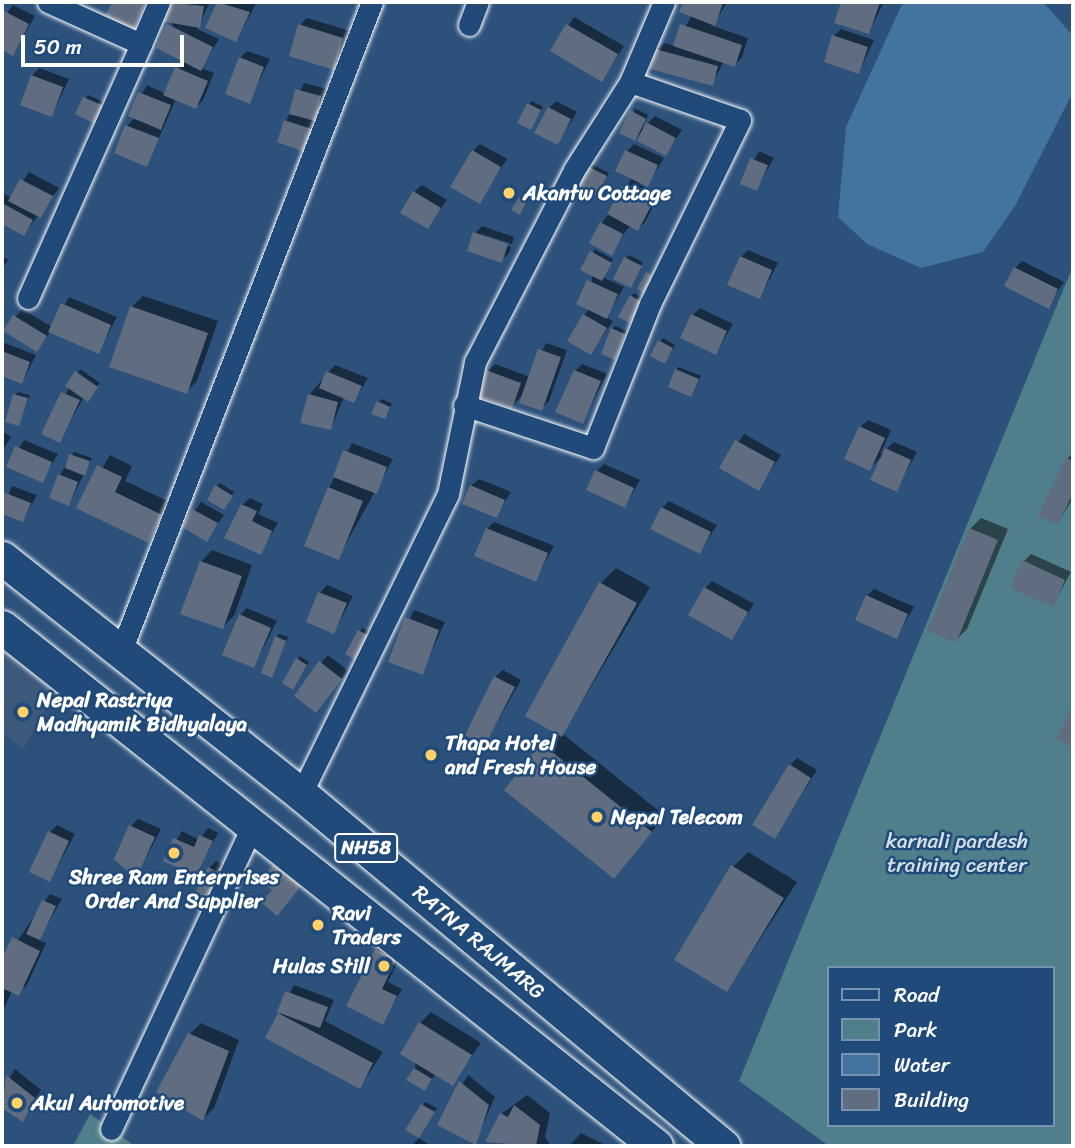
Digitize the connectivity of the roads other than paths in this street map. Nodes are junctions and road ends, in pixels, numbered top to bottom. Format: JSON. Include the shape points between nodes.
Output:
{"nodes":[{"id":1,"x":48,"y":2,"type":"edge"},
{"id":2,"x":159,"y":2,"type":"edge"},
{"id":3,"x":372,"y":2,"type":"edge"},
{"id":4,"x":478,"y":2,"type":"edge"},
{"id":5,"x":664,"y":2,"type":"edge"},
{"id":6,"x":469,"y":25,"type":"dead end"},
{"id":7,"x":141,"y":44,"type":"junction"},
{"id":8,"x":630,"y":82,"type":"junction"},
{"id":9,"x":28,"y":298,"type":"dead end"},
{"id":10,"x":464,"y":405,"type":"junction"},
{"id":11,"x":2,"y":558,"type":"edge"},
{"id":12,"x":6,"y":638,"type":"edge"},
{"id":13,"x":121,"y":651,"type":"junction"},
{"id":14,"x":301,"y":794,"type":"junction"},
{"id":15,"x":253,"y":825,"type":"junction"},
{"id":16,"x":111,"y":1129,"type":"dead end"},
{"id":17,"x":656,"y":1146,"type":"edge"},
{"id":18,"x":723,"y":1146,"type":"edge"}],
"edges":[{"from":1,"to":7,"type":"street"},
{"from":2,"to":7,"type":"street"},
{"from":3,"to":13,"type":"street"},
{"from":4,"to":6,"type":"street"},
{"from":5,"to":8,"type":"street"},
{"from":7,"to":9,"type":"street"},
{"from":8,"to":10,"type":"street","via":[[574,170],[475,362]]},
{"from":8,"to":10,"type":"street","via":[[740,120],[650,304],[593,449]]},
{"from":10,"to":14,"type":"street","via":[[449,494]]},
{"from":11,"to":13,"type":"highway","name":"RATNA RAJMARG","number":"NH58"},
{"from":12,"to":15,"type":"highway","number":"NH58"},
{"from":13,"to":14,"type":"highway","name":"RATNA RAJMARG","number":"NH58"},
{"from":14,"to":18,"type":"highway","name":"RATNA RAJMARG","number":"NH58"},
{"from":15,"to":16,"type":"street"},
{"from":15,"to":17,"type":"highway","number":"NH58"}]}
